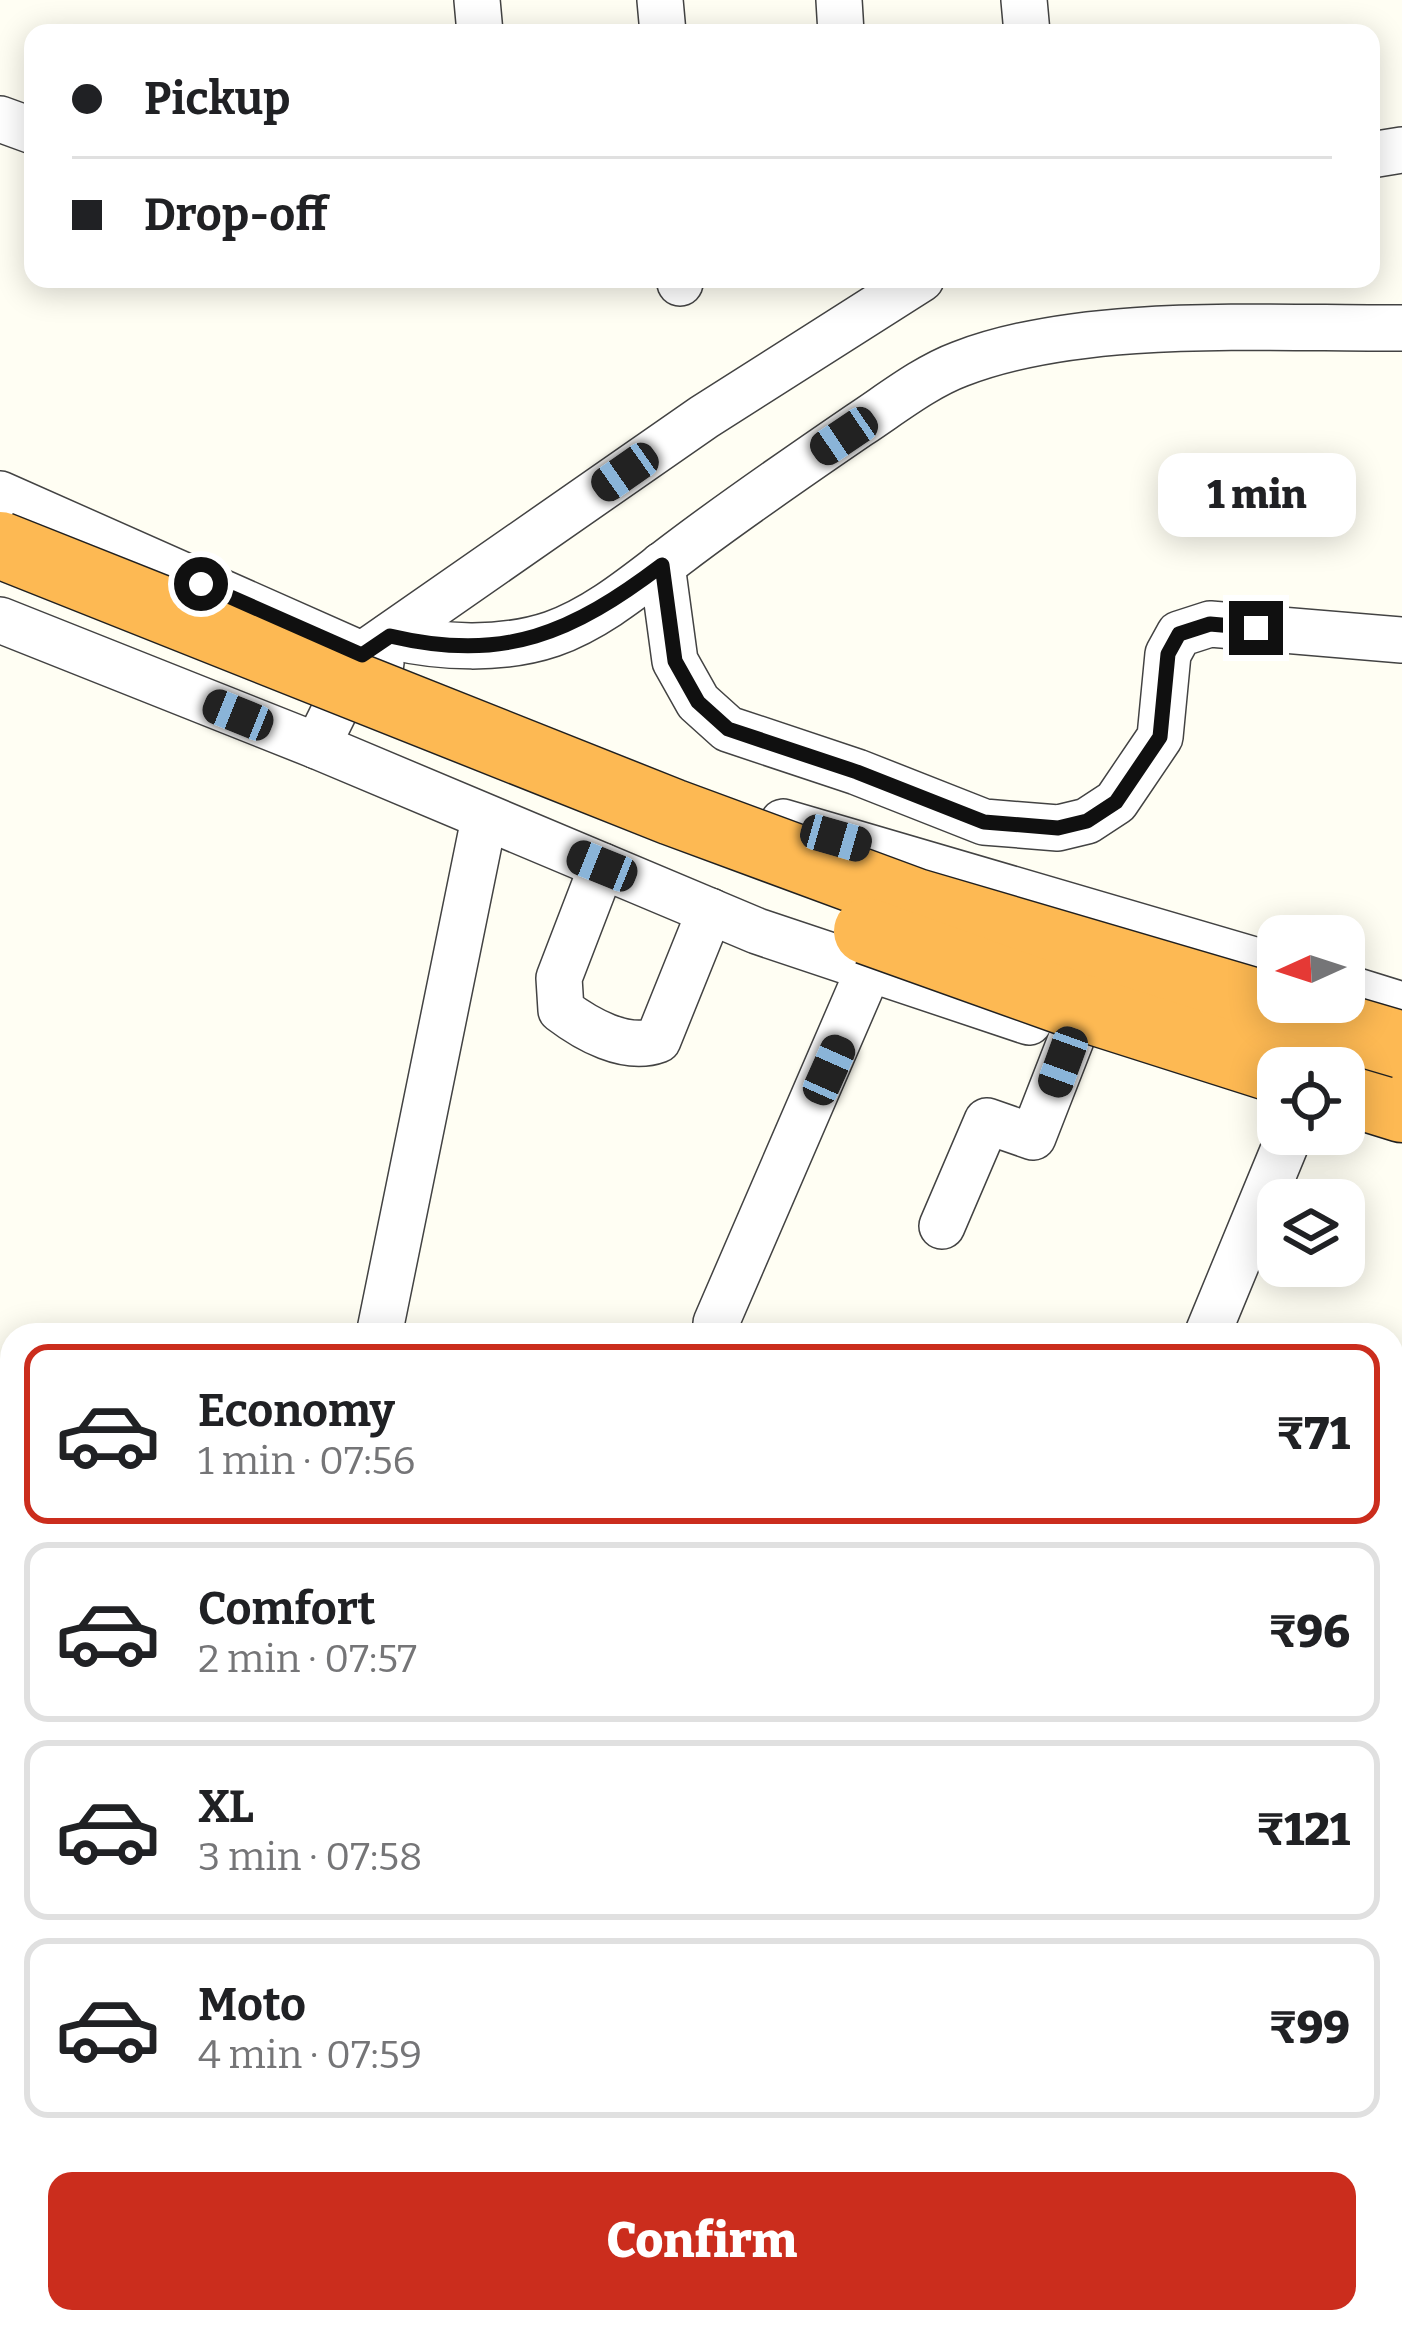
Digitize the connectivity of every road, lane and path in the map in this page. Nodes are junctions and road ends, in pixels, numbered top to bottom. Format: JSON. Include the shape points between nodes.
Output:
{"nodes":[{"id":1,"x":907,"y":288,"type":"edge"},
{"id":2,"x":1402,"y":328,"type":"edge"},
{"id":3,"x":0,"y":494,"type":"edge"},
{"id":4,"x":0,"y":544,"type":"edge"},
{"id":5,"x":662,"y":565,"type":"junction"},
{"id":6,"x":0,"y":590,"type":"edge"},
{"id":7,"x":0,"y":620,"type":"edge"},
{"id":8,"x":1402,"y":640,"type":"edge"},
{"id":9,"x":376,"y":646,"type":"junction"},
{"id":10,"x":317,"y":746,"type":"junction"},
{"id":11,"x":484,"y":819,"type":"junction"},
{"id":12,"x":602,"y":866,"type":"junction"},
{"id":13,"x":1050,"y":898,"type":"junction"},
{"id":14,"x":710,"y":910,"type":"junction"},
{"id":15,"x":1257,"y":961,"type":"edge"},
{"id":16,"x":869,"y":969,"type":"junction"},
{"id":17,"x":1365,"y":994,"type":"edge"},
{"id":18,"x":1402,"y":1005,"type":"edge"},
{"id":19,"x":1008,"y":1016,"type":"junction"},
{"id":20,"x":1072,"y":1036,"type":"junction"},
{"id":21,"x":1402,"y":1045,"type":"edge"},
{"id":22,"x":1257,"y":1063,"type":"edge"},
{"id":23,"x":1257,"y":1093,"type":"edge"},
{"id":24,"x":1365,"y":1098,"type":"edge"},
{"id":25,"x":1402,"y":1109,"type":"edge"},
{"id":26,"x":1365,"y":1127,"type":"edge"},
{"id":27,"x":1402,"y":1138,"type":"edge"},
{"id":28,"x":1281,"y":1155,"type":"edge"},
{"id":29,"x":942,"y":1226,"type":"dead end"},
{"id":30,"x":381,"y":1323,"type":"edge"},
{"id":31,"x":716,"y":1323,"type":"dead end"},
{"id":32,"x":1212,"y":1323,"type":"edge"}],
"edges":[{"from":1,"to":9,"type":"street","via":[[704,417]]},
{"from":2,"to":5,"type":"street","via":[[1161,331],[998,350],[954,366],[876,414]]},
{"from":3,"to":9,"type":"street"},
{"from":4,"to":21,"type":"highway","bridge":true,"via":[[916,902]]},
{"from":5,"to":8,"type":"street","via":[[675,661],[698,702],[728,729],[984,822],[1058,828],[1116,802],[1160,737],[1168,654],[1179,634],[1210,624]]},
{"from":5,"to":9,"type":"street","via":[[550,635]]},
{"from":6,"to":22,"type":"highway","bridge":true,"via":[[756,891]]},
{"from":7,"to":10,"type":"street"},
{"from":9,"to":10,"type":"street"},
{"from":9,"to":13,"type":"street","via":[[793,826]]},
{"from":10,"to":11,"type":"street"},
{"from":11,"to":12,"type":"street"},
{"from":11,"to":30,"type":"street"},
{"from":12,"to":14,"type":"street"},
{"from":12,"to":14,"type":"street","via":[[559,978],[561,1010],[584,1028],[644,1045],[658,1040]]},
{"from":13,"to":15,"type":"street"},
{"from":13,"to":19,"type":"street","via":[[1049,966]]},
{"from":14,"to":16,"type":"street"},
{"from":16,"to":19,"type":"street"},
{"from":16,"to":31,"type":"street"},
{"from":17,"to":18,"type":"street"},
{"from":19,"to":20,"type":"street"},
{"from":20,"to":23,"type":"street"},
{"from":20,"to":29,"type":"street","via":[[1033,1137],[987,1121]]},
{"from":24,"to":25,"type":"highway"},
{"from":26,"to":27,"type":"street"},
{"from":28,"to":32,"type":"street"}]}
